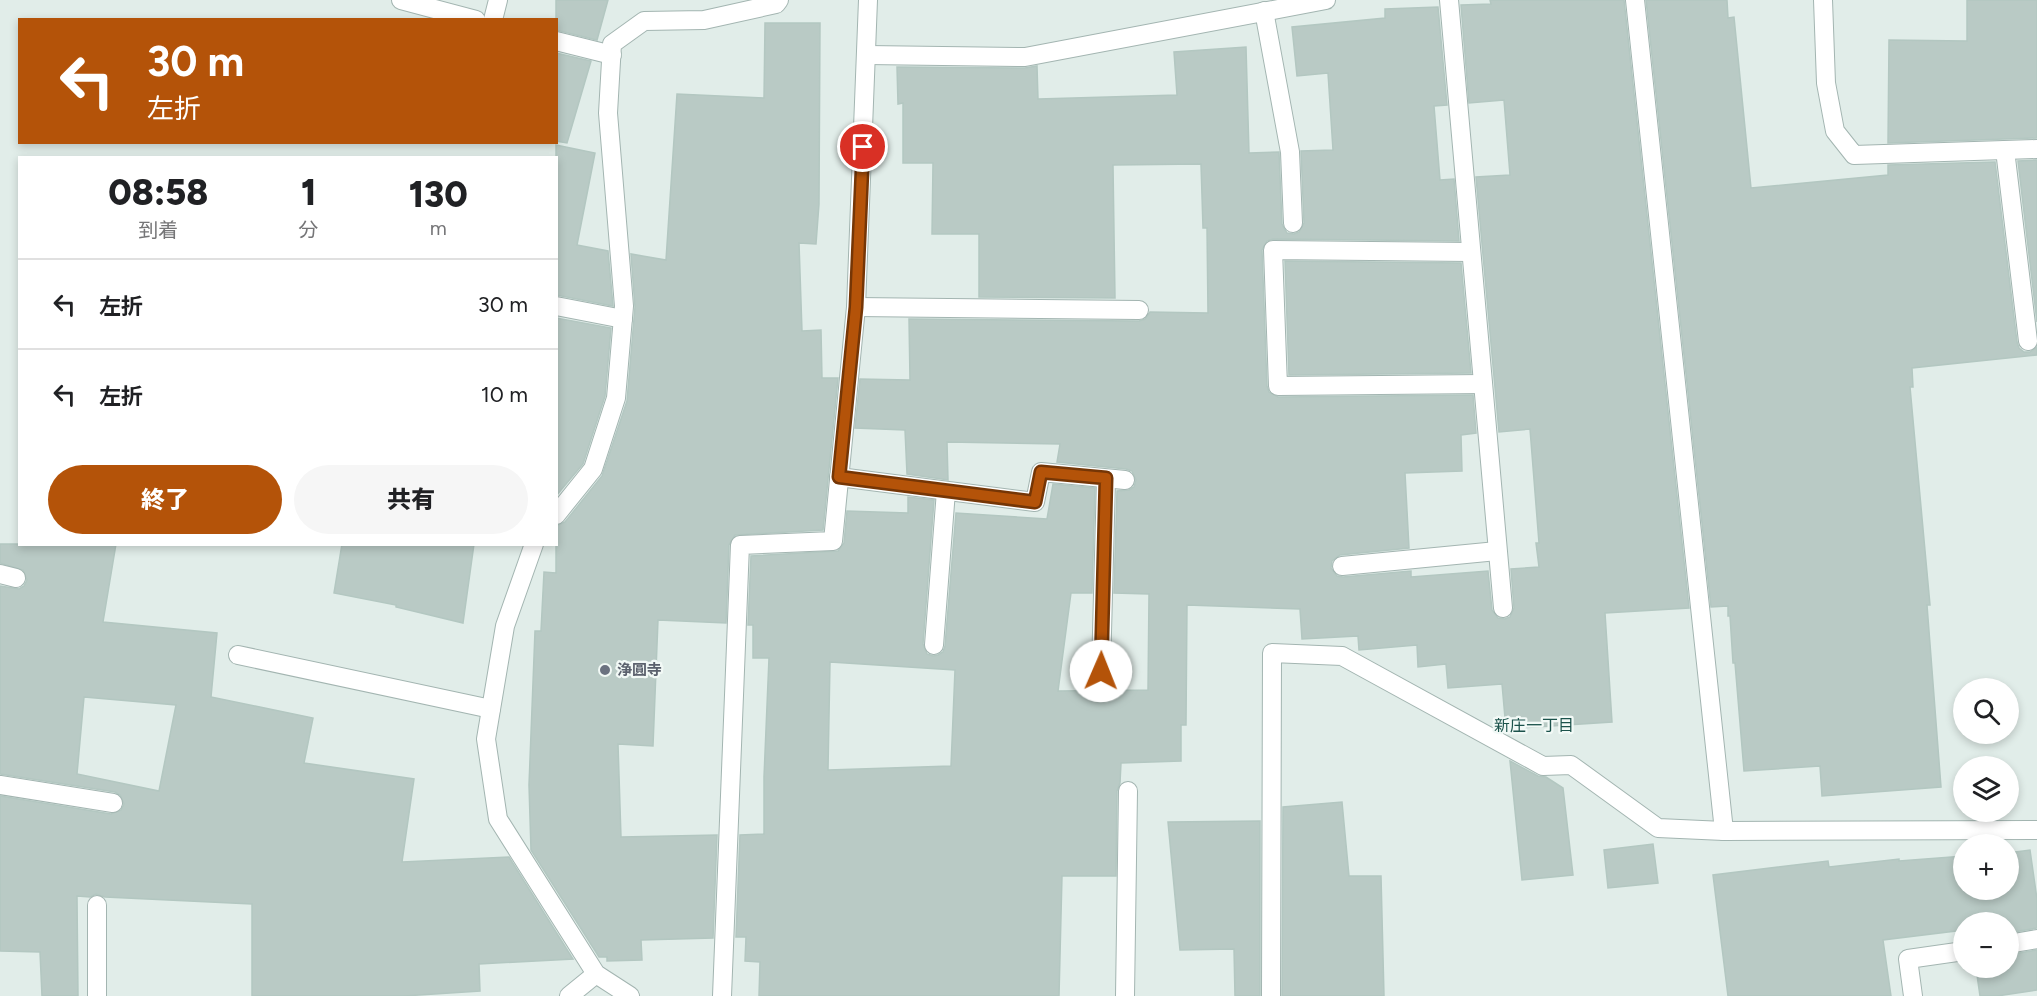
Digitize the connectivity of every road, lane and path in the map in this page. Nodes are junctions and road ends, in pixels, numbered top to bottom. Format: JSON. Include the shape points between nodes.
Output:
{"nodes":[{"id":1,"x":401,"y":0,"type":"edge"},
{"id":2,"x":498,"y":0,"type":"edge"},
{"id":3,"x":779,"y":0,"type":"edge"},
{"id":4,"x":868,"y":0,"type":"edge"},
{"id":5,"x":1326,"y":0,"type":"edge"},
{"id":6,"x":1449,"y":0,"type":"edge"},
{"id":7,"x":1635,"y":0,"type":"edge"},
{"id":8,"x":1823,"y":0,"type":"edge"},
{"id":9,"x":1264,"y":11,"type":"junction"},
{"id":10,"x":468,"y":18,"type":"edge"},
{"id":11,"x":494,"y":18,"type":"edge"},
{"id":12,"x":558,"y":41,"type":"edge"},
{"id":13,"x":612,"y":55,"type":"junction"},
{"id":14,"x":867,"y":55,"type":"junction"},
{"id":15,"x":2037,"y":149,"type":"edge"},
{"id":16,"x":2005,"y":150,"type":"junction"},
{"id":17,"x":1293,"y":224,"type":"dead end"},
{"id":18,"x":1471,"y":252,"type":"junction"},
{"id":19,"x":558,"y":306,"type":"edge"},
{"id":20,"x":856,"y":307,"type":"junction"},
{"id":21,"x":1139,"y":310,"type":"dead end"},
{"id":22,"x":623,"y":319,"type":"junction"},
{"id":23,"x":2028,"y":341,"type":"dead end"},
{"id":24,"x":1483,"y":384,"type":"junction"},
{"id":25,"x":839,"y":477,"type":"junction"},
{"id":26,"x":1106,"y":478,"type":"junction"},
{"id":27,"x":1125,"y":480,"type":"dead end"},
{"id":28,"x":946,"y":491,"type":"junction"},
{"id":29,"x":558,"y":513,"type":"edge"},
{"id":30,"x":533,"y":546,"type":"edge"},
{"id":31,"x":1497,"y":551,"type":"junction"},
{"id":32,"x":1342,"y":566,"type":"dead end"},
{"id":33,"x":1503,"y":608,"type":"dead end"},
{"id":34,"x":934,"y":645,"type":"dead end"},
{"id":35,"x":238,"y":655,"type":"dead end"},
{"id":36,"x":1101,"y":671,"type":"dead end"},
{"id":37,"x":491,"y":709,"type":"junction"},
{"id":38,"x":0,"y":785,"type":"edge"},
{"id":39,"x":1128,"y":790,"type":"dead end"},
{"id":40,"x":113,"y":803,"type":"dead end"},
{"id":41,"x":2037,"y":830,"type":"edge"},
{"id":42,"x":1724,"y":831,"type":"junction"},
{"id":43,"x":97,"y":904,"type":"dead end"},
{"id":44,"x":2037,"y":939,"type":"edge"},
{"id":45,"x":2019,"y":942,"type":"edge"},
{"id":46,"x":1953,"y":953,"type":"edge"},
{"id":47,"x":596,"y":974,"type":"junction"},
{"id":48,"x":97,"y":996,"type":"edge"},
{"id":49,"x":569,"y":996,"type":"edge"},
{"id":50,"x":630,"y":996,"type":"edge"},
{"id":51,"x":722,"y":996,"type":"edge"},
{"id":52,"x":1125,"y":996,"type":"edge"},
{"id":53,"x":1271,"y":996,"type":"edge"},
{"id":54,"x":1913,"y":996,"type":"edge"}],
"edges":[{"from":1,"to":10,"type":"street"},
{"from":2,"to":11,"type":"street"},
{"from":3,"to":13,"type":"street","via":[[776,4],[704,20],[644,21],[612,44]]},
{"from":4,"to":14,"type":"street"},
{"from":5,"to":9,"type":"street"},
{"from":6,"to":18,"type":"street"},
{"from":7,"to":42,"type":"street"},
{"from":8,"to":16,"type":"street","via":[[1826,83],[1835,131],[1854,155]]},
{"from":9,"to":14,"type":"street","via":[[1025,57]]},
{"from":9,"to":17,"type":"street","via":[[1290,153]]},
{"from":12,"to":13,"type":"street"},
{"from":13,"to":22,"type":"street","via":[[608,113]]},
{"from":14,"to":20,"type":"street"},
{"from":15,"to":16,"type":"street"},
{"from":16,"to":23,"type":"street"},
{"from":18,"to":24,"type":"street"},
{"from":18,"to":24,"type":"street","via":[[1273,250],[1278,386]]},
{"from":19,"to":22,"type":"street"},
{"from":20,"to":21,"type":"street"},
{"from":20,"to":25,"type":"street"},
{"from":22,"to":29,"type":"street","via":[[616,398],[593,469]]},
{"from":24,"to":31,"type":"street"},
{"from":25,"to":28,"type":"street"},
{"from":25,"to":51,"type":"street","via":[[833,541],[740,545]]},
{"from":26,"to":27,"type":"street"},
{"from":26,"to":28,"type":"street","via":[[1041,472],[1035,502]]},
{"from":26,"to":36,"type":"street"},
{"from":28,"to":34,"type":"street"},
{"from":30,"to":37,"type":"street","via":[[505,626]]},
{"from":31,"to":32,"type":"street"},
{"from":31,"to":33,"type":"street"},
{"from":35,"to":37,"type":"street"},
{"from":37,"to":47,"type":"street","via":[[486,739],[498,819]]},
{"from":38,"to":40,"type":"street"},
{"from":39,"to":52,"type":"street"},
{"from":41,"to":42,"type":"street"},
{"from":42,"to":53,"type":"street","via":[[1658,828],[1571,765],[1543,766],[1342,656],[1272,653]]},
{"from":43,"to":48,"type":"street"},
{"from":44,"to":45,"type":"street"},
{"from":46,"to":54,"type":"street","via":[[1908,959]]},
{"from":47,"to":49,"type":"street"},
{"from":47,"to":50,"type":"street"}]}
